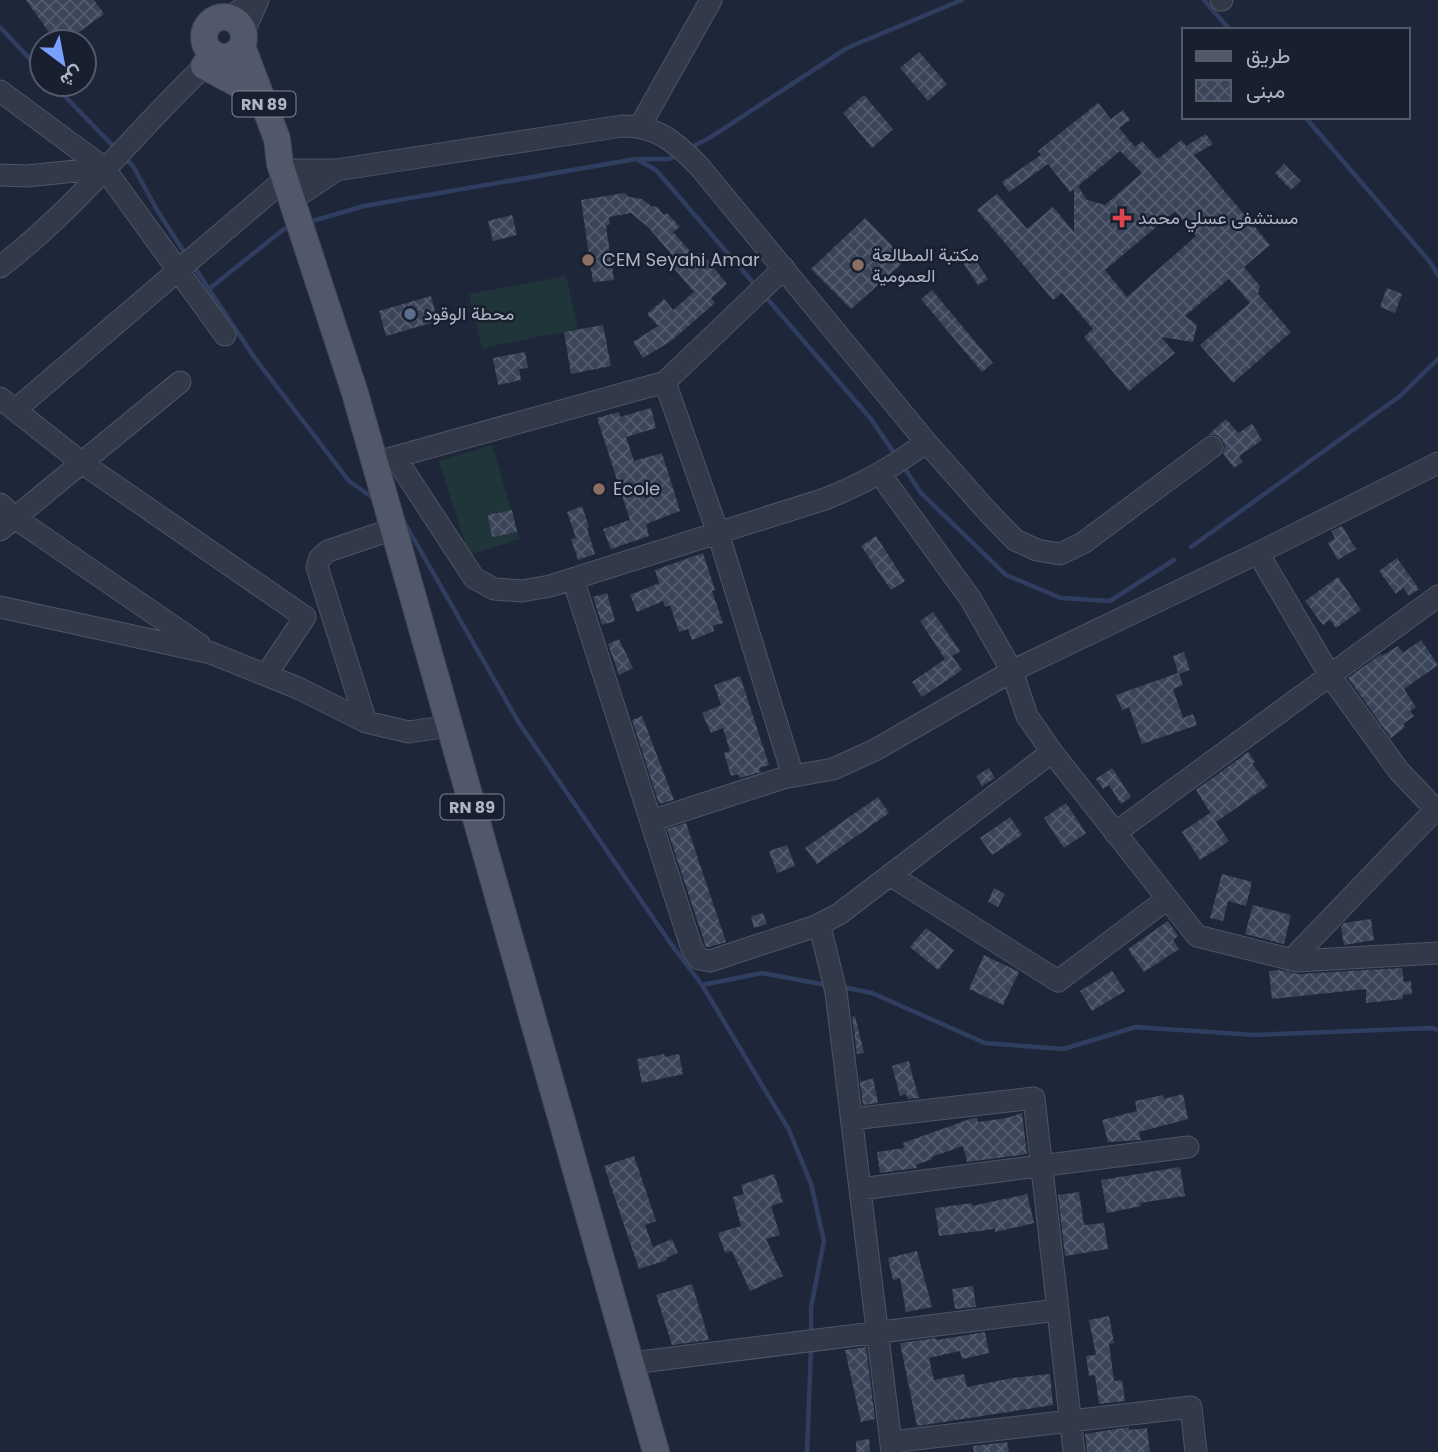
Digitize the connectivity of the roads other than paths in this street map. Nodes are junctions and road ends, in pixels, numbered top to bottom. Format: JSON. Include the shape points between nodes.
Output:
{"nodes":[{"id":1,"x":256,"y":0,"type":"edge"},
{"id":2,"x":711,"y":0,"type":"edge"},
{"id":3,"x":216,"y":36,"type":"edge"},
{"id":4,"x":0,"y":91,"type":"edge"},
{"id":5,"x":640,"y":126,"type":"junction"},
{"id":6,"x":104,"y":168,"type":"junction"},
{"id":7,"x":337,"y":170,"type":"junction"},
{"id":8,"x":0,"y":175,"type":"edge"},
{"id":9,"x":285,"y":178,"type":"junction"},
{"id":10,"x":0,"y":267,"type":"edge"},
{"id":11,"x":784,"y":268,"type":"junction"},
{"id":12,"x":179,"y":270,"type":"junction"},
{"id":13,"x":225,"y":335,"type":"dead end"},
{"id":14,"x":180,"y":382,"type":"dead end"},
{"id":15,"x":665,"y":382,"type":"junction"},
{"id":16,"x":7,"y":404,"type":"edge"},
{"id":17,"x":926,"y":442,"type":"junction"},
{"id":18,"x":1212,"y":447,"type":"dead end"},
{"id":19,"x":385,"y":460,"type":"junction"},
{"id":20,"x":82,"y":463,"type":"junction"},
{"id":21,"x":1438,"y":463,"type":"edge"},
{"id":22,"x":880,"y":474,"type":"junction"},
{"id":23,"x":5,"y":517,"type":"edge"},
{"id":24,"x":393,"y":529,"type":"junction"},
{"id":25,"x":718,"y":533,"type":"junction"},
{"id":26,"x":1258,"y":554,"type":"junction"},
{"id":27,"x":573,"y":579,"type":"junction"},
{"id":28,"x":1438,"y":596,"type":"edge"},
{"id":29,"x":0,"y":607,"type":"edge"},
{"id":30,"x":211,"y":653,"type":"junction"},
{"id":31,"x":1012,"y":671,"type":"junction"},
{"id":32,"x":266,"y":675,"type":"junction"},
{"id":33,"x":1331,"y":677,"type":"junction"},
{"id":34,"x":366,"y":722,"type":"junction"},
{"id":35,"x":449,"y":726,"type":"junction"},
{"id":36,"x":1052,"y":752,"type":"junction"},
{"id":37,"x":793,"y":776,"type":"junction"},
{"id":38,"x":1437,"y":810,"type":"edge"},
{"id":39,"x":651,"y":821,"type":"junction"},
{"id":40,"x":1115,"y":833,"type":"junction"},
{"id":41,"x":890,"y":875,"type":"junction"},
{"id":42,"x":1167,"y":899,"type":"junction"},
{"id":43,"x":816,"y":926,"type":"junction"},
{"id":44,"x":1437,"y":953,"type":"edge"},
{"id":45,"x":1291,"y":960,"type":"junction"},
{"id":46,"x":852,"y":1119,"type":"junction"},
{"id":47,"x":1188,"y":1147,"type":"dead end"},
{"id":48,"x":1041,"y":1166,"type":"junction"},
{"id":49,"x":860,"y":1189,"type":"junction"},
{"id":50,"x":1058,"y":1310,"type":"junction"},
{"id":51,"x":878,"y":1332,"type":"junction"},
{"id":52,"x":632,"y":1363,"type":"junction"},
{"id":53,"x":1070,"y":1421,"type":"junction"},
{"id":54,"x":892,"y":1447,"type":"edge"},
{"id":55,"x":656,"y":1452,"type":"edge"},
{"id":56,"x":1074,"y":1452,"type":"edge"},
{"id":57,"x":1196,"y":1452,"type":"edge"}],
"edges":[{"from":1,"to":3,"type":"street"},
{"from":2,"to":5,"type":"street"},
{"from":3,"to":6,"type":"street"},
{"from":3,"to":9,"type":"main road","number":"RN 89","via":[[264,144]]},
{"from":3,"to":9,"type":"main road","number":"RN 89","via":[[277,139]]},
{"from":4,"to":6,"type":"street"},
{"from":5,"to":7,"type":"street"},
{"from":5,"to":11,"type":"street","via":[[657,131],[683,151]]},
{"from":6,"to":8,"type":"street"},
{"from":6,"to":10,"type":"street","via":[[38,237]]},
{"from":6,"to":12,"type":"street"},
{"from":7,"to":9,"type":"street"},
{"from":7,"to":9,"type":"street"},
{"from":9,"to":12,"type":"street"},
{"from":9,"to":19,"type":"main road","number":"RN 89","via":[[355,393]]},
{"from":11,"to":15,"type":"street"},
{"from":11,"to":17,"type":"street"},
{"from":12,"to":13,"type":"street"},
{"from":12,"to":16,"type":"street"},
{"from":14,"to":20,"type":"street"},
{"from":15,"to":19,"type":"street"},
{"from":15,"to":25,"type":"street"},
{"from":16,"to":20,"type":"street"},
{"from":17,"to":18,"type":"street","via":[[1015,540],[1060,554]]},
{"from":17,"to":22,"type":"street"},
{"from":19,"to":24,"type":"main road","number":"RN 89"},
{"from":19,"to":27,"type":"street","via":[[474,578],[494,589],[522,591]]},
{"from":20,"to":23,"type":"street"},
{"from":20,"to":32,"type":"street","via":[[305,617]]},
{"from":21,"to":26,"type":"street"},
{"from":22,"to":25,"type":"street","via":[[825,499]]},
{"from":22,"to":31,"type":"street","via":[[970,598]]},
{"from":23,"to":30,"type":"street"},
{"from":24,"to":34,"type":"street","via":[[328,551],[317,567]]},
{"from":24,"to":35,"type":"main road","number":"RN 89"},
{"from":25,"to":27,"type":"street"},
{"from":25,"to":37,"type":"street"},
{"from":26,"to":31,"type":"street"},
{"from":26,"to":33,"type":"street"},
{"from":27,"to":39,"type":"street"},
{"from":28,"to":33,"type":"street"},
{"from":29,"to":30,"type":"street"},
{"from":30,"to":32,"type":"street"},
{"from":31,"to":36,"type":"street","via":[[1027,716]]},
{"from":31,"to":37,"type":"street","via":[[875,750],[834,769]]},
{"from":32,"to":34,"type":"street"},
{"from":33,"to":38,"type":"street","via":[[1399,771]]},
{"from":33,"to":40,"type":"street"},
{"from":34,"to":35,"type":"street","via":[[409,732]]},
{"from":35,"to":52,"type":"main road","number":"RN 89"},
{"from":36,"to":40,"type":"street"},
{"from":36,"to":41,"type":"street"},
{"from":37,"to":39,"type":"street"},
{"from":38,"to":45,"type":"street"},
{"from":39,"to":43,"type":"street","via":[[699,959],[710,961]]},
{"from":40,"to":42,"type":"street"},
{"from":41,"to":42,"type":"street","via":[[1058,981]]},
{"from":41,"to":43,"type":"street"},
{"from":42,"to":45,"type":"street","via":[[1198,936]]},
{"from":43,"to":46,"type":"street","via":[[836,992]]},
{"from":44,"to":45,"type":"street"},
{"from":46,"to":48,"type":"street","via":[[1034,1098]]},
{"from":46,"to":49,"type":"street"},
{"from":47,"to":48,"type":"street"},
{"from":48,"to":49,"type":"street"},
{"from":48,"to":50,"type":"street"},
{"from":49,"to":51,"type":"street"},
{"from":50,"to":51,"type":"street"},
{"from":50,"to":53,"type":"street"},
{"from":51,"to":52,"type":"street"},
{"from":51,"to":54,"type":"street"},
{"from":52,"to":55,"type":"main road","number":"RN 89"},
{"from":53,"to":54,"type":"street"},
{"from":53,"to":56,"type":"street"},
{"from":53,"to":57,"type":"street","via":[[1191,1407]]}]}
